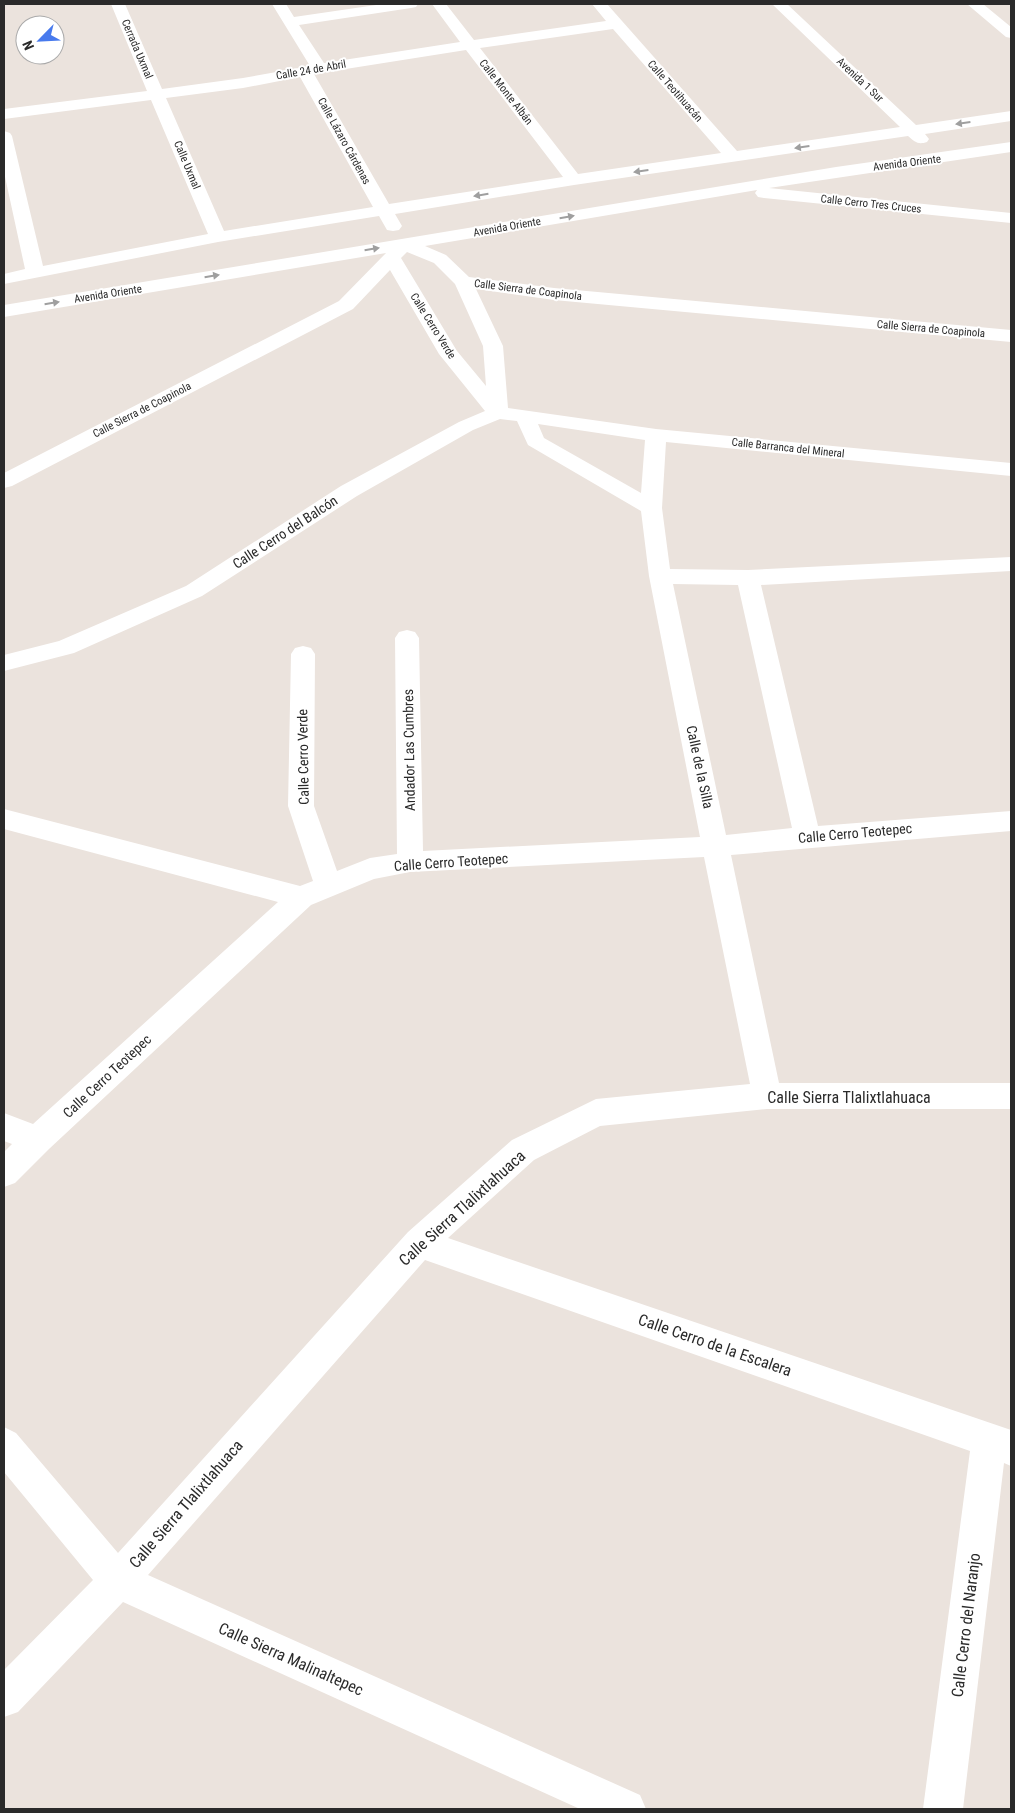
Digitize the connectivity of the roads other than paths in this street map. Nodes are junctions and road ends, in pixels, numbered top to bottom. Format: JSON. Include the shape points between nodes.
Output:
{"nodes":[{"id":1,"x":118,"y":4,"type":"edge"},
{"id":2,"x":279,"y":4,"type":"edge"},
{"id":3,"x":411,"y":4,"type":"edge"},
{"id":4,"x":439,"y":4,"type":"edge"},
{"id":5,"x":598,"y":4,"type":"edge"},
{"id":6,"x":779,"y":4,"type":"edge"},
{"id":7,"x":974,"y":4,"type":"edge"},
{"id":8,"x":290,"y":22,"type":"junction"},
{"id":9,"x":618,"y":24,"type":"junction"},
{"id":10,"x":1011,"y":34,"type":"edge"},
{"id":11,"x":469,"y":45,"type":"junction"},
{"id":12,"x":312,"y":70,"type":"junction"},
{"id":13,"x":156,"y":93,"type":"junction"},
{"id":14,"x":4,"y":114,"type":"edge"},
{"id":15,"x":1011,"y":116,"type":"edge"},
{"id":16,"x":912,"y":131,"type":"junction"},
{"id":17,"x":4,"y":136,"type":"edge"},
{"id":18,"x":1011,"y":147,"type":"edge"},
{"id":19,"x":733,"y":157,"type":"junction"},
{"id":20,"x":939,"y":159,"type":"junction"},
{"id":21,"x":574,"y":180,"type":"junction"},
{"id":22,"x":730,"y":190,"type":"junction"},
{"id":23,"x":384,"y":211,"type":"junction"},
{"id":24,"x":1011,"y":218,"type":"edge"},
{"id":25,"x":218,"y":237,"type":"junction"},
{"id":26,"x":398,"y":251,"type":"junction"},
{"id":27,"x":35,"y":273,"type":"junction"},
{"id":28,"x":4,"y":279,"type":"edge"},
{"id":29,"x":463,"y":282,"type":"junction"},
{"id":30,"x":4,"y":311,"type":"edge"},
{"id":31,"x":1011,"y":336,"type":"edge"},
{"id":32,"x":498,"y":413,"type":"junction"},
{"id":33,"x":525,"y":416,"type":"junction"},
{"id":34,"x":564,"y":420,"type":"joint"},
{"id":35,"x":656,"y":435,"type":"junction"},
{"id":36,"x":1011,"y":470,"type":"edge"},
{"id":37,"x":4,"y":481,"type":"edge"},
{"id":38,"x":651,"y":508,"type":"junction"},
{"id":39,"x":1011,"y":564,"type":"edge"},
{"id":40,"x":660,"y":576,"type":"junction"},
{"id":41,"x":748,"y":578,"type":"junction"},
{"id":42,"x":407,"y":638,"type":"dead end"},
{"id":43,"x":303,"y":654,"type":"dead end"},
{"id":44,"x":4,"y":663,"type":"edge"},
{"id":45,"x":4,"y":819,"type":"edge"},
{"id":46,"x":1011,"y":821,"type":"edge"},
{"id":47,"x":807,"y":837,"type":"junction"},
{"id":48,"x":716,"y":846,"type":"junction"},
{"id":49,"x":410,"y":862,"type":"junction"},
{"id":50,"x":328,"y":886,"type":"junction"},
{"id":51,"x":301,"y":897,"type":"junction"},
{"id":52,"x":767,"y":1096,"type":"junction"},
{"id":53,"x":978,"y":1096,"type":"junction"},
{"id":54,"x":1011,"y":1096,"type":"edge"},
{"id":55,"x":1011,"y":1106,"type":"edge"},
{"id":56,"x":4,"y":1127,"type":"edge"},
{"id":57,"x":38,"y":1139,"type":"junction"},
{"id":58,"x":4,"y":1173,"type":"edge"},
{"id":59,"x":419,"y":1243,"type":"junction"},
{"id":60,"x":1000,"y":1444,"type":"edge"},
{"id":61,"x":4,"y":1445,"type":"edge"},
{"id":62,"x":118,"y":1582,"type":"junction"},
{"id":63,"x":4,"y":1698,"type":"edge"},
{"id":64,"x":626,"y":1809,"type":"edge"},
{"id":65,"x":943,"y":1809,"type":"edge"}],
"edges":[{"from":1,"to":13,"type":"street","name":"Cerrada Uxmal"},
{"from":2,"to":8,"type":"street","name":"Calle Lázaro Cárdenas"},
{"from":3,"to":8,"type":"street"},
{"from":4,"to":11,"type":"street","name":"Calle Monte Albán"},
{"from":5,"to":9,"type":"street","name":"Calle Teotihuacán"},
{"from":6,"to":16,"type":"street","name":"Avenida 1 Sur"},
{"from":7,"to":10,"type":"street"},
{"from":8,"to":12,"type":"street","name":"Calle Lázaro Cárdenas"},
{"from":9,"to":11,"type":"street","name":"Calle 24 de Abril"},
{"from":9,"to":19,"type":"street","name":"Calle Teotihuacán"},
{"from":11,"to":12,"type":"street","name":"Calle 24 de Abril"},
{"from":11,"to":21,"type":"street","name":"Calle Monte Albán"},
{"from":12,"to":13,"type":"street","name":"Calle 24 de Abril","via":[[243,83]]},
{"from":12,"to":23,"type":"street","name":"Calle Lázaro Cárdenas"},
{"from":13,"to":14,"type":"street","name":"Calle 24 de Abril"},
{"from":13,"to":25,"type":"street","name":"Calle Uxmal"},
{"from":15,"to":16,"type":"street","one_way":true},
{"from":16,"to":19,"type":"street","one_way":true},
{"from":16,"to":20,"type":"street","name":"Avenida 1 Sur"},
{"from":17,"to":27,"type":"street"},
{"from":18,"to":20,"type":"street","name":"Avenida Oriente"},
{"from":19,"to":21,"type":"street","one_way":true},
{"from":20,"to":22,"type":"street","name":"Avenida Oriente"},
{"from":21,"to":23,"type":"street","one_way":true},
{"from":22,"to":24,"type":"street","name":"Calle Cerro Tres Cruces"},
{"from":26,"to":22,"type":"street","name":"Avenida Oriente","one_way":true},
{"from":23,"to":25,"type":"street"},
{"from":23,"to":26,"type":"street","name":"Calle Lázaro Cárdenas"},
{"from":25,"to":27,"type":"street"},
{"from":26,"to":29,"type":"street","name":"Calle Sierra de Coapinola","via":[[440,259]]},
{"from":30,"to":26,"type":"street","name":"Avenida Oriente","one_way":true},
{"from":26,"to":32,"type":"street","name":"Calle Cerro Verde","via":[[449,354]]},
{"from":26,"to":37,"type":"street","name":"Calle Sierra de Coapinola","via":[[346,305]]},
{"from":27,"to":28,"type":"street"},
{"from":29,"to":31,"type":"street","name":"Calle Sierra de Coapinola","via":[[554,294]]},
{"from":29,"to":32,"type":"street","via":[[493,346]]},
{"from":32,"to":33,"type":"street","name":"Calle Cerro del Balcón"},
{"from":32,"to":44,"type":"street","name":"Calle Cerro del Balcón","via":[[466,426],[349,491],[194,591],[66,647]]},
{"from":33,"to":34,"type":"street","name":"Calle Cerro del Balcón"},
{"from":33,"to":38,"type":"street","via":[[535,441]]},
{"from":34,"to":35,"type":"street","name":"Calle Barranca del Mineral"},
{"from":35,"to":36,"type":"street","name":"Calle Barranca del Mineral"},
{"from":35,"to":38,"type":"street","name":"Calle de la Silla"},
{"from":38,"to":40,"type":"street","name":"Calle de la Silla"},
{"from":39,"to":41,"type":"street"},
{"from":40,"to":41,"type":"street"},
{"from":40,"to":48,"type":"street","name":"Calle de la Silla"},
{"from":41,"to":47,"type":"street"},
{"from":42,"to":49,"type":"street","name":"Andador Las Cumbres"},
{"from":43,"to":50,"type":"street","name":"Calle Cerro Verde","via":[[301,806]]},
{"from":45,"to":51,"type":"street"},
{"from":46,"to":47,"type":"street","name":"Calle Cerro Teotepec"},
{"from":47,"to":48,"type":"street","name":"Calle Cerro Teotepec"},
{"from":48,"to":49,"type":"street","name":"Calle Cerro Teotepec"},
{"from":48,"to":52,"type":"street","name":"Calle de la Silla"},
{"from":49,"to":50,"type":"street","name":"Calle Cerro Teotepec","via":[[370,869]]},
{"from":50,"to":51,"type":"street","name":"Calle Cerro Teotepec"},
{"from":51,"to":57,"type":"street","name":"Calle Cerro Teotepec"},
{"from":52,"to":53,"type":"street","name":"Calle Sierra Tlalixtlahuaca"},
{"from":52,"to":59,"type":"street","name":"Calle Sierra Tlalixtlahuaca","via":[[596,1113],[523,1150]]},
{"from":53,"to":54,"type":"street","name":"Calle Sierra Tlalixtlahuaca"},
{"from":53,"to":55,"type":"street"},
{"from":56,"to":57,"type":"street"},
{"from":57,"to":58,"type":"street","name":"Calle Cerro Teotepec"},
{"from":59,"to":60,"type":"street","name":"Calle Cerro de la Escalera"},
{"from":59,"to":62,"type":"street","name":"Calle Sierra Tlalixtlahuaca"},
{"from":60,"to":65,"type":"street","name":"Calle Cerro del Naranjo"},
{"from":61,"to":62,"type":"street","name":"Calle Sierra Malinaltepec"},
{"from":62,"to":63,"type":"street","name":"Calle Sierra Tlalixtlahuaca"},
{"from":62,"to":64,"type":"street","name":"Calle Sierra Malinaltepec"}]}
